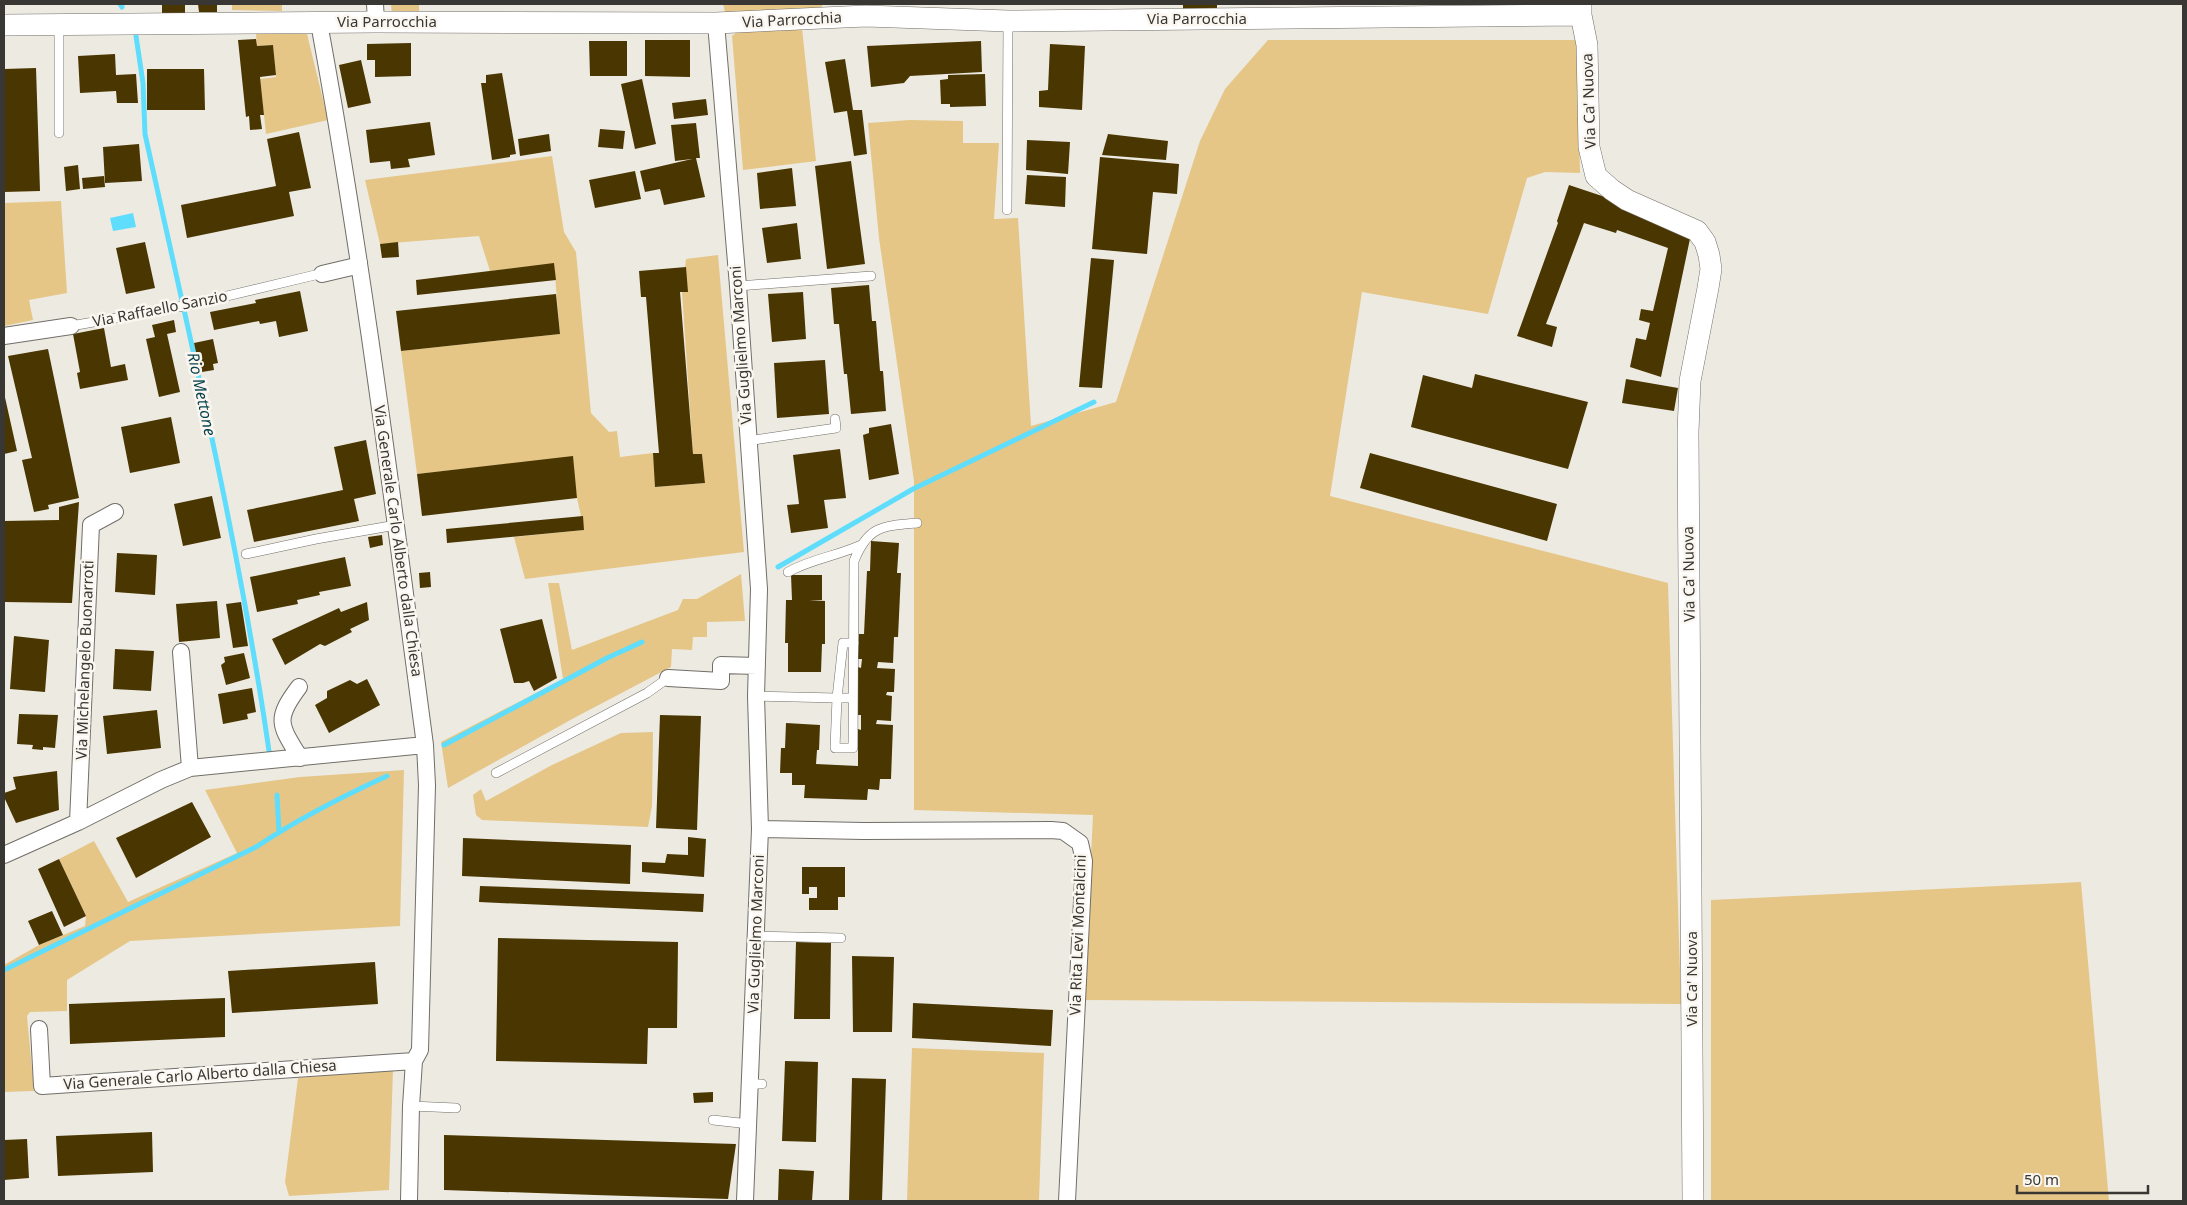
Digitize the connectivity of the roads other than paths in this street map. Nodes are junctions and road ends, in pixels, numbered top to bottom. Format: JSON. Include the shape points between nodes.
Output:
{"nodes":[{"id":1,"x":1581,"y":9,"type":"edge"},
{"id":2,"x":865,"y":10,"type":"edge"},
{"id":3,"x":376,"y":13,"type":"edge"},
{"id":4,"x":1008,"y":21,"type":"junction"},
{"id":5,"x":319,"y":23,"type":"junction"},
{"id":6,"x":716,"y":23,"type":"junction"},
{"id":7,"x":59,"y":24,"type":"junction"},
{"id":8,"x":4,"y":25,"type":"edge"},
{"id":9,"x":59,"y":133,"type":"dead end"},
{"id":10,"x":1007,"y":210,"type":"dead end"},
{"id":11,"x":360,"y":262,"type":"junction"},
{"id":12,"x":319,"y":275,"type":"joint"},
{"id":13,"x":871,"y":276,"type":"dead end"},
{"id":14,"x":738,"y":286,"type":"junction"},
{"id":15,"x":71,"y":326,"type":"joint"},
{"id":16,"x":4,"y":336,"type":"edge"},
{"id":17,"x":835,"y":419,"type":"dead end"},
{"id":18,"x":748,"y":441,"type":"junction"},
{"id":19,"x":115,"y":512,"type":"dead end"},
{"id":20,"x":917,"y":523,"type":"dead end"},
{"id":21,"x":396,"y":525,"type":"junction"},
{"id":22,"x":861,"y":545,"type":"junction"},
{"id":23,"x":246,"y":554,"type":"dead end"},
{"id":24,"x":788,"y":572,"type":"dead end"},
{"id":25,"x":854,"y":643,"type":"junction"},
{"id":26,"x":181,"y":652,"type":"dead end"},
{"id":27,"x":756,"y":666,"type":"junction"},
{"id":28,"x":668,"y":678,"type":"joint"},
{"id":29,"x":298,"y":687,"type":"dead end"},
{"id":30,"x":756,"y":696,"type":"junction"},
{"id":31,"x":837,"y":698,"type":"junction"},
{"id":32,"x":853,"y":698,"type":"junction"},
{"id":33,"x":425,"y":745,"type":"junction"},
{"id":34,"x":300,"y":758,"type":"junction"},
{"id":35,"x":190,"y":768,"type":"junction"},
{"id":36,"x":496,"y":773,"type":"dead end"},
{"id":37,"x":78,"y":822,"type":"junction"},
{"id":38,"x":760,"y":830,"type":"junction"},
{"id":39,"x":4,"y":855,"type":"edge"},
{"id":40,"x":756,"y":936,"type":"junction"},
{"id":41,"x":841,"y":938,"type":"dead end"},
{"id":42,"x":40,"y":1029,"type":"dead end"},
{"id":43,"x":414,"y":1061,"type":"junction"},
{"id":44,"x":411,"y":1106,"type":"junction"},
{"id":45,"x":456,"y":1108,"type":"dead end"},
{"id":46,"x":714,"y":1120,"type":"dead end"},
{"id":47,"x":750,"y":1124,"type":"junction"},
{"id":48,"x":409,"y":1201,"type":"edge"},
{"id":49,"x":745,"y":1201,"type":"edge"},
{"id":50,"x":1067,"y":1201,"type":"edge"},
{"id":51,"x":1693,"y":1201,"type":"edge"}],
"edges":[{"from":1,"to":4,"type":"street","name":"Via Parrocchia"},
{"from":1,"to":51,"type":"street","name":"Via Ca' Nuova","via":[[1587,45],[1589,147],[1596,176],[1627,200],[1697,231],[1710,255],[1711,269],[1693,362],[1688,414]]},
{"from":2,"to":4,"type":"street","name":"Via Parrocchia"},
{"from":2,"to":6,"type":"street","name":"Via Parrocchia"},
{"from":3,"to":5,"type":"street","name":"Via Parrocchia"},
{"from":3,"to":6,"type":"street","name":"Via Parrocchia"},
{"from":4,"to":10,"type":"lane"},
{"from":5,"to":7,"type":"street","name":"Via Parrocchia"},
{"from":5,"to":11,"type":"street","name":"Via Generale Carlo Alberto dalla Chiesa"},
{"from":6,"to":14,"type":"street","name":"Via Guglielmo Marconi"},
{"from":7,"to":8,"type":"street","name":"Via Parrocchia"},
{"from":7,"to":9,"type":"lane"},
{"from":11,"to":12,"type":"street","name":"Via Raffaello Sanzio","via":[[356,266]]},
{"from":11,"to":21,"type":"street","name":"Via Generale Carlo Alberto dalla Chiesa"},
{"from":12,"to":15,"type":"lane","name":"Via Raffaello Sanzio","via":[[189,305]]},
{"from":13,"to":14,"type":"lane"},
{"from":14,"to":18,"type":"street","name":"Via Guglielmo Marconi"},
{"from":15,"to":16,"type":"street","name":"Via Raffaello Sanzio"},
{"from":17,"to":18,"type":"lane","via":[[836,428]]},
{"from":18,"to":27,"type":"street","name":"Via Guglielmo Marconi","via":[[759,589]]},
{"from":19,"to":37,"type":"street","name":"Via Michelangelo Buonarroti","via":[[91,525]]},
{"from":20,"to":22,"type":"lane","via":[[887,525],[875,531]]},
{"from":21,"to":23,"type":"lane"},
{"from":21,"to":33,"type":"street","name":"Via Generale Carlo Alberto dalla Chiesa"},
{"from":22,"to":24,"type":"lane","via":[[804,563]]},
{"from":22,"to":25,"type":"lane","via":[[854,561]]},
{"from":25,"to":31,"type":"lane","via":[[843,643]]},
{"from":25,"to":32,"type":"lane"},
{"from":26,"to":35,"type":"street"},
{"from":27,"to":28,"type":"street","via":[[721,665],[721,681]]},
{"from":27,"to":30,"type":"street","name":"Via Guglielmo Marconi"},
{"from":28,"to":36,"type":"lane","via":[[647,693]]},
{"from":29,"to":34,"type":"street","via":[[281,719],[284,732]]},
{"from":30,"to":31,"type":"lane"},
{"from":30,"to":38,"type":"street","name":"Via Guglielmo Marconi"},
{"from":31,"to":32,"type":"lane"},
{"from":31,"to":32,"type":"lane","via":[[835,748],[853,748]]},
{"from":33,"to":34,"type":"street"},
{"from":33,"to":43,"type":"street","name":"Via Generale Carlo Alberto dalla Chiesa","via":[[427,785],[420,1050]]},
{"from":34,"to":35,"type":"street"},
{"from":35,"to":37,"type":"street"},
{"from":37,"to":39,"type":"street"},
{"from":38,"to":40,"type":"street","name":"Via Guglielmo Marconi"},
{"from":38,"to":50,"type":"street","name":"Via Rita Levi Montalcini","via":[[1051,830],[1063,831],[1080,843],[1084,861]]},
{"from":40,"to":41,"type":"lane"},
{"from":40,"to":47,"type":"street","name":"Via Guglielmo Marconi","via":[[756,1084]]},
{"from":42,"to":43,"type":"street","name":"Via Generale Carlo Alberto dalla Chiesa","via":[[42,1086]]},
{"from":43,"to":44,"type":"street","name":"Via Generale Carlo Alberto dalla Chiesa"},
{"from":44,"to":45,"type":"lane"},
{"from":44,"to":48,"type":"street","name":"Via Generale Carlo Alberto dalla Chiesa"},
{"from":46,"to":47,"type":"lane"},
{"from":47,"to":49,"type":"street","name":"Via Guglielmo Marconi"}]}
